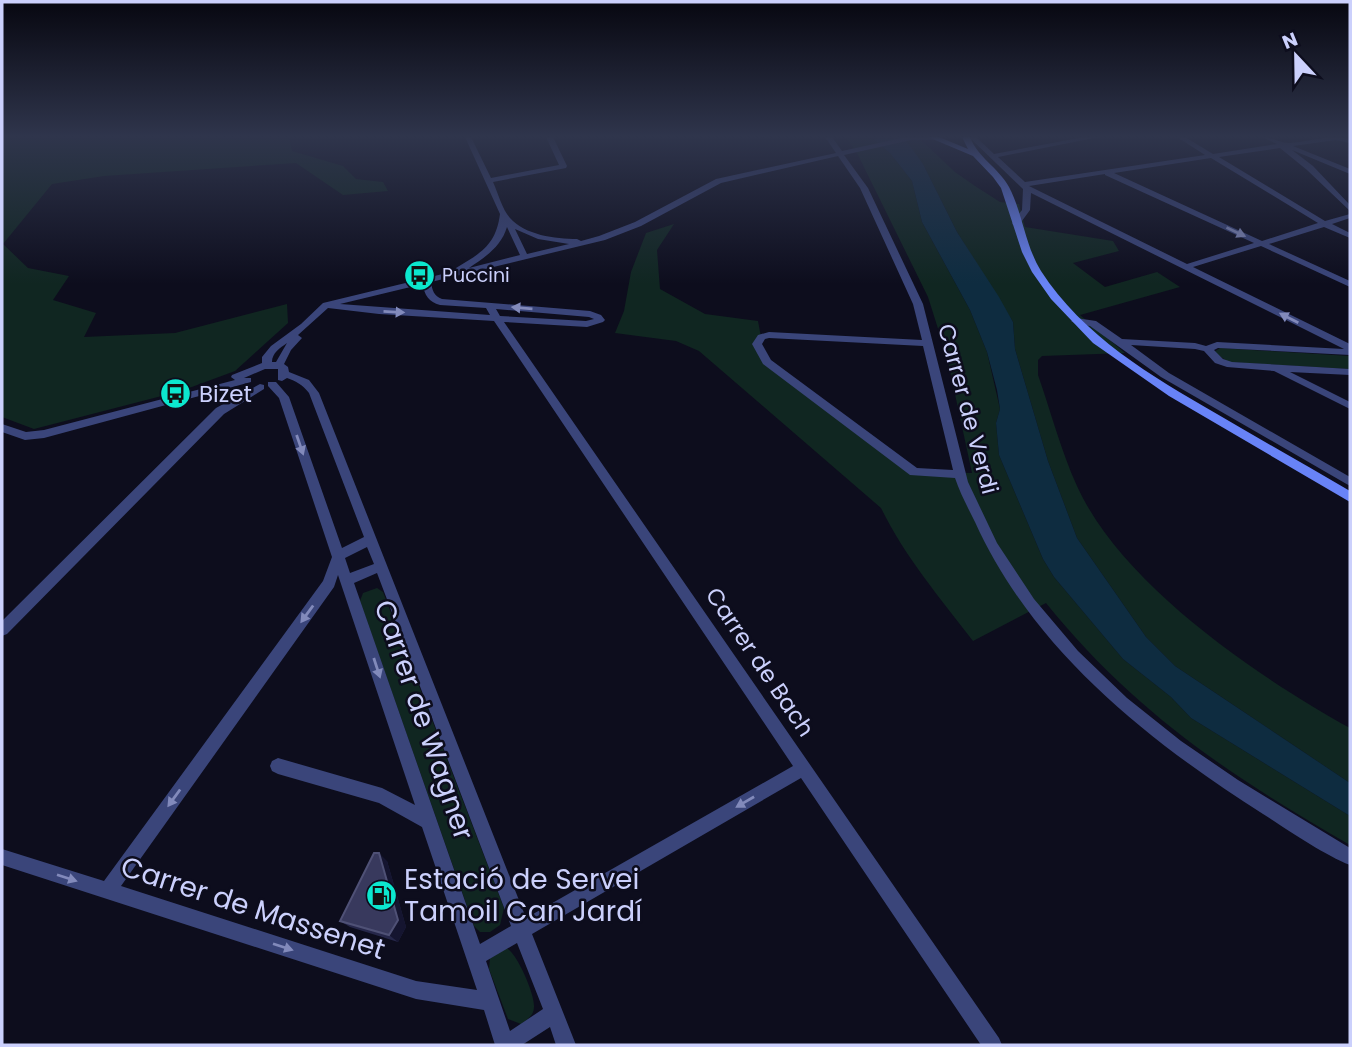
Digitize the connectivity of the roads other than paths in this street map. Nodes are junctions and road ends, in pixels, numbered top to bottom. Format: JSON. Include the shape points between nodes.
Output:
{"nodes":[{"id":1,"x":491,"y":186,"type":"edge"},
{"id":2,"x":710,"y":186,"type":"edge"},
{"id":3,"x":862,"y":186,"type":"edge"},
{"id":4,"x":1003,"y":186,"type":"edge"},
{"id":5,"x":1025,"y":186,"type":"joint"},
{"id":6,"x":1135,"y":186,"type":"edge"},
{"id":7,"x":1260,"y":186,"type":"edge"},
{"id":8,"x":1327,"y":186,"type":"edge"},
{"id":9,"x":1350,"y":209,"type":"edge"},
{"id":10,"x":504,"y":215,"type":"junction"},
{"id":11,"x":1350,"y":216,"type":"edge"},
{"id":12,"x":1016,"y":223,"type":"junction"},
{"id":13,"x":1323,"y":223,"type":"junction"},
{"id":14,"x":1350,"y":236,"type":"edge"},
{"id":15,"x":602,"y":238,"type":"junction"},
{"id":16,"x":1260,"y":243,"type":"junction"},
{"id":17,"x":525,"y":258,"type":"junction"},
{"id":18,"x":1188,"y":266,"type":"junction"},
{"id":19,"x":432,"y":281,"type":"junction"},
{"id":20,"x":1350,"y":284,"type":"edge"},
{"id":21,"x":326,"y":305,"type":"junction"},
{"id":22,"x":488,"y":305,"type":"junction"},
{"id":23,"x":497,"y":318,"type":"junction"},
{"id":24,"x":1076,"y":321,"type":"junction"},
{"id":25,"x":304,"y":326,"type":"junction"},
{"id":26,"x":1121,"y":342,"type":"junction"},
{"id":27,"x":929,"y":343,"type":"junction"},
{"id":28,"x":1207,"y":349,"type":"junction"},
{"id":29,"x":1350,"y":350,"type":"edge"},
{"id":30,"x":267,"y":364,"type":"junction"},
{"id":31,"x":1273,"y":367,"type":"junction"},
{"id":32,"x":282,"y":369,"type":"junction"},
{"id":33,"x":1350,"y":372,"type":"edge"},
{"id":34,"x":249,"y":378,"type":"junction"},
{"id":35,"x":266,"y":385,"type":"junction"},
{"id":36,"x":194,"y":394,"type":"junction"},
{"id":37,"x":1350,"y":406,"type":"edge"},
{"id":38,"x":218,"y":413,"type":"junction"},
{"id":39,"x":2,"y":428,"type":"edge"},
{"id":40,"x":960,"y":474,"type":"junction"},
{"id":41,"x":1350,"y":482,"type":"edge"},
{"id":42,"x":1350,"y":497,"type":"edge"},
{"id":43,"x":370,"y":540,"type":"junction"},
{"id":44,"x":339,"y":555,"type":"junction"},
{"id":45,"x":381,"y":566,"type":"junction"},
{"id":46,"x":347,"y":580,"type":"junction"},
{"id":47,"x":2,"y":630,"type":"edge"},
{"id":48,"x":278,"y":766,"type":"dead end"},
{"id":49,"x":804,"y":768,"type":"junction"},
{"id":50,"x":428,"y":821,"type":"junction"},
{"id":51,"x":2,"y":857,"type":"edge"},
{"id":52,"x":1350,"y":857,"type":"edge"},
{"id":53,"x":107,"y":891,"type":"junction"},
{"id":54,"x":522,"y":930,"type":"junction"},
{"id":55,"x":475,"y":957,"type":"junction"},
{"id":56,"x":491,"y":1002,"type":"junction"},
{"id":57,"x":554,"y":1014,"type":"junction"},
{"id":58,"x":505,"y":1045,"type":"edge"},
{"id":59,"x":566,"y":1045,"type":"edge"},
{"id":60,"x":992,"y":1045,"type":"edge"}],
"edges":[{"from":1,"to":10,"type":"street"},
{"from":2,"to":15,"type":"street"},
{"from":3,"to":27,"type":"street","name":"Carrer de Verdi","via":[[914,294]]},
{"from":4,"to":12,"type":"main road"},
{"from":5,"to":12,"type":"street","via":[[1026,211]]},
{"from":5,"to":18,"type":"street"},
{"from":6,"to":16,"type":"street","one_way":true},
{"from":7,"to":13,"type":"street"},
{"from":8,"to":9,"type":"street"},
{"from":10,"to":15,"type":"street","via":[[519,229],[548,239]]},
{"from":10,"to":17,"type":"street"},
{"from":10,"to":19,"type":"street","via":[[505,226],[496,243],[459,270]]},
{"from":11,"to":13,"type":"street"},
{"from":12,"to":24,"type":"main road","via":[[1035,270]]},
{"from":13,"to":14,"type":"street"},
{"from":13,"to":16,"type":"street"},
{"from":15,"to":17,"type":"street"},
{"from":16,"to":18,"type":"street"},
{"from":16,"to":20,"type":"street"},
{"from":17,"to":19,"type":"street"},
{"from":29,"to":18,"type":"street","one_way":true},
{"from":19,"to":21,"type":"street"},
{"from":19,"to":22,"type":"street","via":[[428,292],[432,299]]},
{"from":21,"to":23,"type":"street","one_way":true},
{"from":21,"to":25,"type":"street"},
{"from":22,"to":23,"type":"street","name":"Carrer de Bach"},
{"from":23,"to":22,"type":"street","one_way":true,"via":[[587,324],[600,320],[590,314]]},
{"from":23,"to":49,"type":"street","name":"Carrer de Bach"},
{"from":24,"to":26,"type":"street","via":[[1093,323]]},
{"from":24,"to":42,"type":"main road","via":[[1147,377]]},
{"from":25,"to":30,"type":"street","via":[[274,348]]},
{"from":25,"to":32,"type":"street","via":[[303,333],[286,349]]},
{"from":26,"to":28,"type":"street"},
{"from":26,"to":41,"type":"street","via":[[1165,375]]},
{"from":27,"to":40,"type":"street","name":"Carrer de Verdi"},
{"from":27,"to":40,"type":"street","via":[[769,335],[757,344],[767,362],[914,472]]},
{"from":28,"to":29,"type":"street","via":[[1217,345]]},
{"from":28,"to":31,"type":"street","via":[[1224,363]]},
{"from":30,"to":32,"type":"street"},
{"from":30,"to":34,"type":"street"},
{"from":31,"to":33,"type":"street"},
{"from":31,"to":37,"type":"street"},
{"from":32,"to":35,"type":"street"},
{"from":32,"to":43,"type":"street","name":"Carrer de Wagner","via":[[311,386]]},
{"from":34,"to":35,"type":"street"},
{"from":34,"to":36,"type":"street"},
{"from":34,"to":38,"type":"street"},
{"from":35,"to":38,"type":"street"},
{"from":35,"to":44,"type":"street","name":"Carrer de Wagner","one_way":true,"via":[[284,397]]},
{"from":36,"to":38,"type":"street","via":[[213,399]]},
{"from":36,"to":39,"type":"street","via":[[44,434],[25,436]]},
{"from":38,"to":47,"type":"street"},
{"from":40,"to":52,"type":"street","name":"Carrer de Verdi","via":[[997,557],[1068,650],[1105,690],[1196,762]]},
{"from":43,"to":44,"type":"street"},
{"from":43,"to":45,"type":"street","name":"Carrer de Wagner"},
{"from":44,"to":46,"type":"street","name":"Carrer de Wagner"},
{"from":44,"to":53,"type":"street","one_way":true,"via":[[330,583]]},
{"from":45,"to":46,"type":"street","name":"Carrer de Wagner"},
{"from":45,"to":54,"type":"street","name":"Carrer de Wagner"},
{"from":46,"to":50,"type":"street","name":"Carrer de Wagner","one_way":true},
{"from":48,"to":50,"type":"street","via":[[382,796]]},
{"from":49,"to":54,"type":"street","one_way":true},
{"from":49,"to":60,"type":"street","name":"Carrer de Bach"},
{"from":50,"to":55,"type":"street","name":"Carrer de Wagner"},
{"from":51,"to":53,"type":"street","name":"Carrer de Massenet","one_way":true},
{"from":53,"to":56,"type":"street","name":"Carrer de Massenet","one_way":true,"via":[[416,990]]},
{"from":54,"to":55,"type":"street"},
{"from":54,"to":57,"type":"street","name":"Carrer de Wagner"},
{"from":55,"to":56,"type":"street","name":"Carrer de Wagner"},
{"from":56,"to":58,"type":"street","name":"Carrer de Wagner"},
{"from":57,"to":58,"type":"street","name":"Carrer de Wagner"},
{"from":57,"to":59,"type":"street","name":"Carrer de Wagner"}]}
